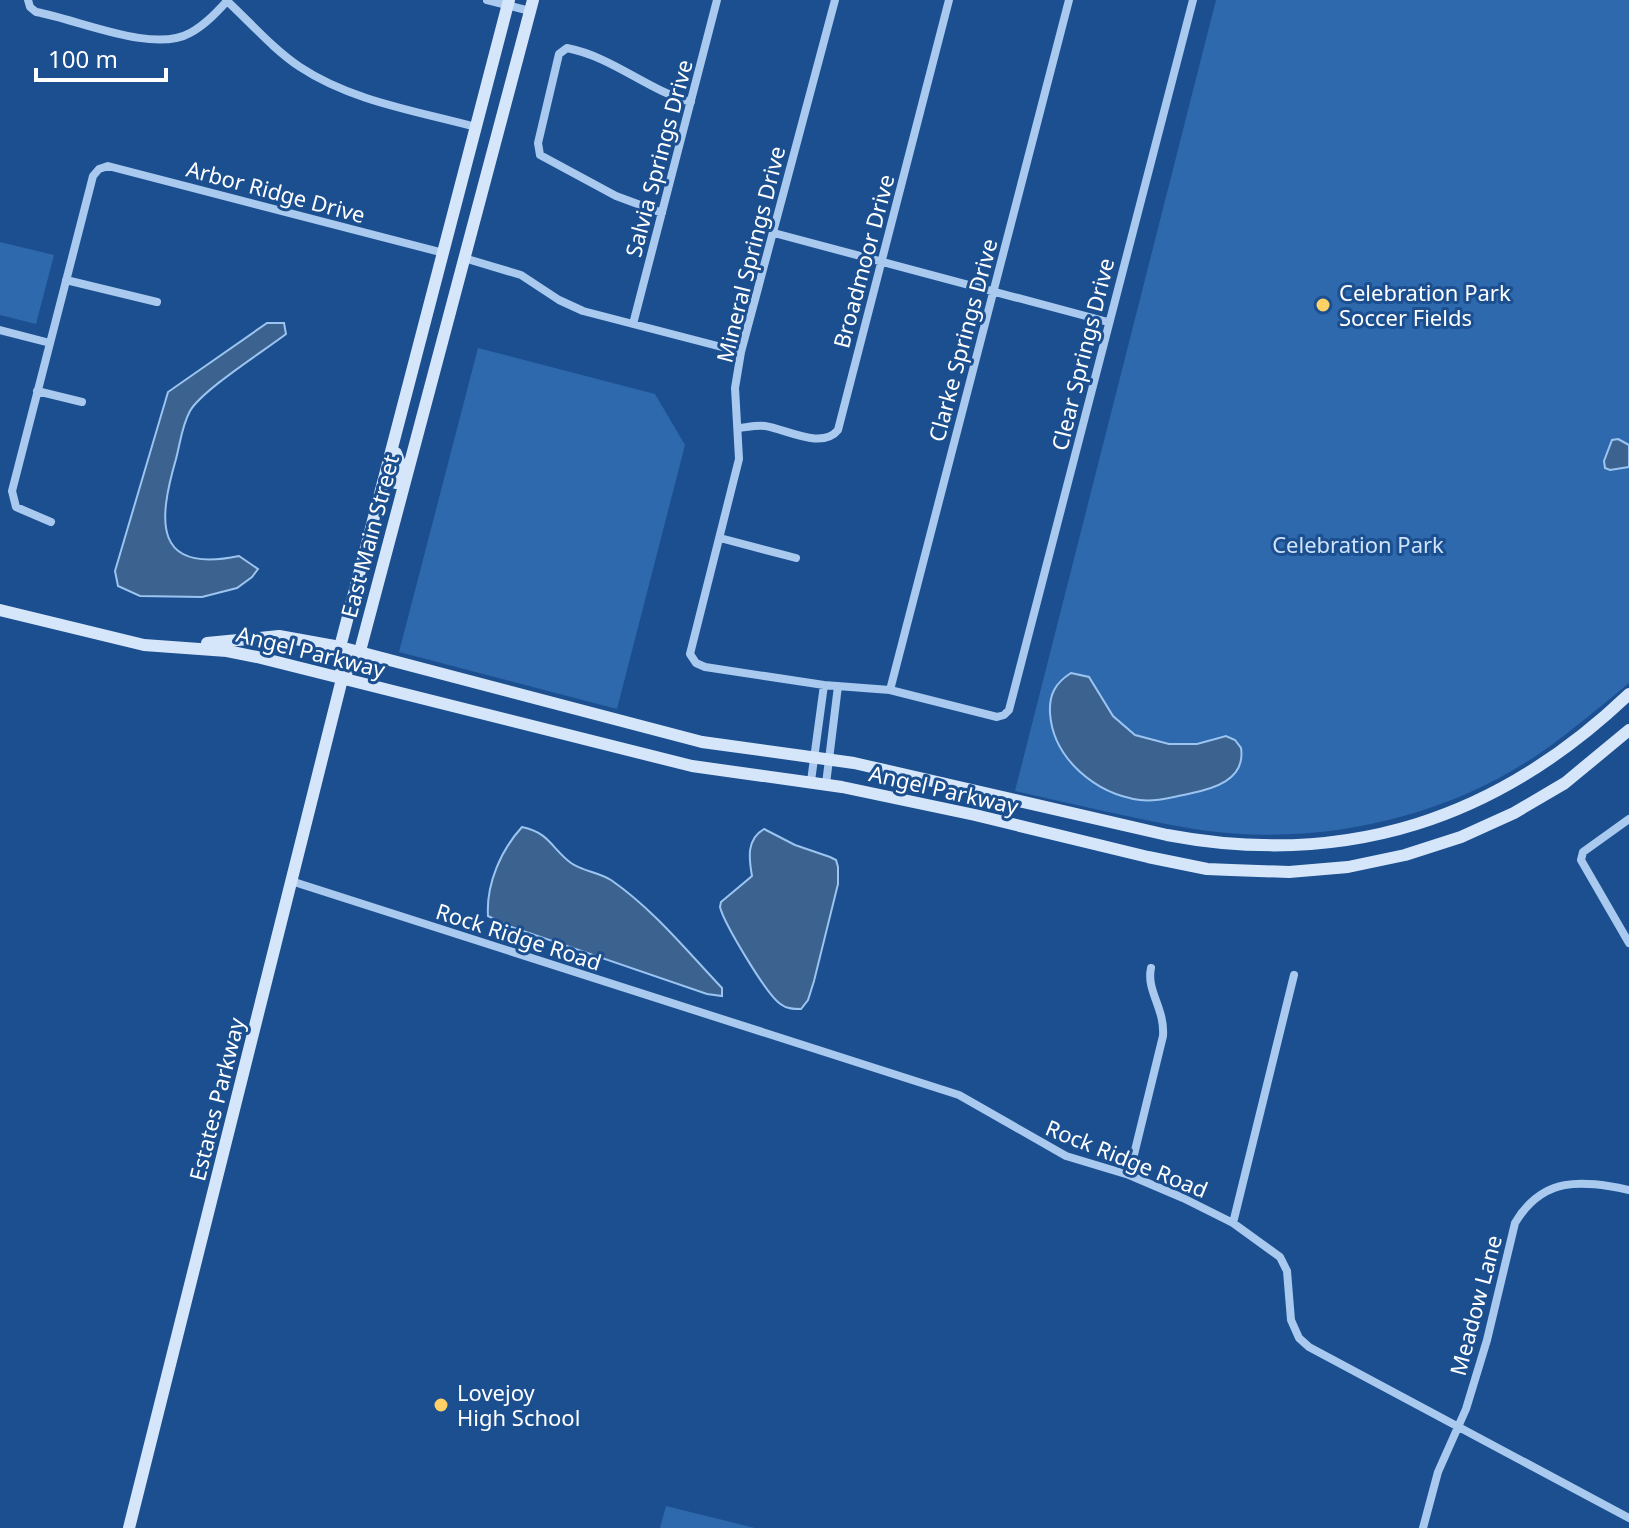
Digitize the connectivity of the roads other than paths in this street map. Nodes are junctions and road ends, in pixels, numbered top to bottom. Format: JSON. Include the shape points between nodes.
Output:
{"nodes":[{"id":1,"x":227,"y":0,"type":"edge"},
{"id":2,"x":487,"y":0,"type":"edge"},
{"id":3,"x":717,"y":0,"type":"edge"},
{"id":4,"x":835,"y":0,"type":"edge"},
{"id":5,"x":949,"y":0,"type":"edge"},
{"id":6,"x":1069,"y":0,"type":"edge"},
{"id":7,"x":1193,"y":0,"type":"edge"},
{"id":8,"x":508,"y":3,"type":"edge"},
{"id":9,"x":29,"y":4,"type":"edge"},
{"id":10,"x":531,"y":6,"type":"edge"},
{"id":11,"x":691,"y":102,"type":"junction"},
{"id":12,"x":476,"y":127,"type":"junction"},
{"id":13,"x":662,"y":213,"type":"junction"},
{"id":14,"x":774,"y":233,"type":"junction"},
{"id":15,"x":444,"y":253,"type":"junction"},
{"id":16,"x":464,"y":258,"type":"junction"},
{"id":17,"x":881,"y":262,"type":"junction"},
{"id":18,"x":66,"y":280,"type":"junction"},
{"id":19,"x":993,"y":291,"type":"junction"},
{"id":20,"x":157,"y":302,"type":"dead end"},
{"id":21,"x":1108,"y":322,"type":"junction"},
{"id":22,"x":633,"y":324,"type":"junction"},
{"id":23,"x":0,"y":330,"type":"edge"},
{"id":24,"x":50,"y":343,"type":"junction"},
{"id":25,"x":741,"y":352,"type":"junction"},
{"id":26,"x":37,"y":391,"type":"junction"},
{"id":27,"x":82,"y":402,"type":"dead end"},
{"id":28,"x":739,"y":428,"type":"junction"},
{"id":29,"x":392,"y":451,"type":"junction"},
{"id":30,"x":51,"y":522,"type":"dead end"},
{"id":31,"x":389,"y":537,"type":"junction"},
{"id":32,"x":720,"y":538,"type":"junction"},
{"id":33,"x":796,"y":558,"type":"dead end"},
{"id":34,"x":0,"y":610,"type":"edge"},
{"id":35,"x":168,"y":647,"type":"junction"},
{"id":36,"x":340,"y":647,"type":"junction"},
{"id":37,"x":360,"y":651,"type":"junction"},
{"id":38,"x":342,"y":679,"type":"junction"},
{"id":39,"x":824,"y":685,"type":"junction"},
{"id":40,"x":838,"y":686,"type":"junction"},
{"id":41,"x":890,"y":690,"type":"junction"},
{"id":42,"x":1629,"y":694,"type":"edge"},
{"id":43,"x":1629,"y":730,"type":"edge"},
{"id":44,"x":814,"y":757,"type":"junction"},
{"id":45,"x":830,"y":759,"type":"junction"},
{"id":46,"x":811,"y":781,"type":"junction"},
{"id":47,"x":826,"y":784,"type":"junction"},
{"id":48,"x":1629,"y":819,"type":"edge"},
{"id":49,"x":291,"y":881,"type":"junction"},
{"id":50,"x":1629,"y":943,"type":"edge"},
{"id":51,"x":1151,"y":968,"type":"dead end"},
{"id":52,"x":1294,"y":975,"type":"dead end"},
{"id":53,"x":1129,"y":1175,"type":"junction"},
{"id":54,"x":1629,"y":1190,"type":"edge"},
{"id":55,"x":1233,"y":1223,"type":"junction"},
{"id":56,"x":1458,"y":1427,"type":"junction"},
{"id":57,"x":1629,"y":1518,"type":"edge"},
{"id":58,"x":129,"y":1528,"type":"edge"},
{"id":59,"x":1423,"y":1528,"type":"edge"}],
"edges":[{"from":1,"to":9,"type":"street","via":[[193,32],[171,39],[124,34],[36,12]]},
{"from":1,"to":12,"type":"street","via":[[297,66],[327,83]]},
{"from":2,"to":8,"type":"street"},
{"from":3,"to":11,"type":"street","name":"Salvia Springs Drive"},
{"from":4,"to":14,"type":"street","name":"Mineral Springs Drive"},
{"from":5,"to":17,"type":"street","name":"Broadmoor Drive"},
{"from":6,"to":19,"type":"street","name":"Clarke Springs Drive"},
{"from":7,"to":21,"type":"street","name":"Clear Springs Drive"},
{"from":8,"to":10,"type":"street"},
{"from":8,"to":12,"type":"main road","name":"East Main Street"},
{"from":10,"to":16,"type":"main road","name":"East Main Street"},
{"from":11,"to":13,"type":"street","name":"Salvia Springs Drive"},
{"from":11,"to":13,"type":"street","via":[[594,56],[567,48],[559,54],[538,143],[540,155],[616,196]]},
{"from":12,"to":15,"type":"main road","name":"East Main Street"},
{"from":13,"to":22,"type":"street","name":"Salvia Springs Drive"},
{"from":14,"to":17,"type":"street"},
{"from":14,"to":25,"type":"street","name":"Mineral Springs Drive"},
{"from":15,"to":16,"type":"main road"},
{"from":15,"to":18,"type":"street","name":"Arbor Ridge Drive","via":[[108,166],[93,176]]},
{"from":15,"to":29,"type":"main road","name":"East Main Street"},
{"from":16,"to":22,"type":"street","via":[[521,275],[571,306]]},
{"from":16,"to":31,"type":"main road","name":"East Main Street"},
{"from":17,"to":19,"type":"street"},
{"from":17,"to":28,"type":"street","name":"Broadmoor Drive","via":[[835,435],[820,440],[769,427]]},
{"from":18,"to":20,"type":"street"},
{"from":18,"to":24,"type":"street"},
{"from":19,"to":21,"type":"street"},
{"from":19,"to":41,"type":"street","name":"Clarke Springs Drive"},
{"from":21,"to":41,"type":"street","name":"Clear Springs Drive","via":[[1009,710],[997,717]]},
{"from":22,"to":25,"type":"street"},
{"from":23,"to":24,"type":"street"},
{"from":24,"to":26,"type":"street"},
{"from":25,"to":28,"type":"street","name":"Mineral Springs Drive","via":[[735,388]]},
{"from":26,"to":27,"type":"street"},
{"from":26,"to":30,"type":"street","via":[[12,491],[16,507]]},
{"from":28,"to":32,"type":"street","name":"Mineral Springs Drive","via":[[739,459]]},
{"from":29,"to":31,"type":"main road","via":[[399,461]]},
{"from":29,"to":36,"type":"main road","name":"East Main Street"},
{"from":31,"to":37,"type":"main road","name":"East Main Street"},
{"from":32,"to":33,"type":"street"},
{"from":32,"to":39,"type":"street","name":"Mineral Springs Drive","via":[[690,649],[692,659],[728,672]]},
{"from":34,"to":35,"type":"main road"},
{"from":35,"to":36,"type":"main road","name":"Angel Parkway","via":[[279,636]]},
{"from":35,"to":38,"type":"main road","name":"Angel Parkway","via":[[227,651]]},
{"from":36,"to":37,"type":"main road","name":"Angel Parkway"},
{"from":36,"to":38,"type":"main road","name":"East Main Street"},
{"from":37,"to":38,"type":"main road","name":"East Main Street"},
{"from":37,"to":44,"type":"main road","name":"Angel Parkway","via":[[702,742]]},
{"from":38,"to":46,"type":"main road","name":"Angel Parkway","via":[[692,766]]},
{"from":38,"to":49,"type":"main road","name":"Estates Parkway"},
{"from":39,"to":40,"type":"street"},
{"from":39,"to":44,"type":"street"},
{"from":40,"to":41,"type":"street"},
{"from":40,"to":45,"type":"street"},
{"from":42,"to":45,"type":"main road","name":"Angel Parkway","via":[[1548,762],[1499,791],[1393,831],[1302,846],[1200,841]]},
{"from":43,"to":47,"type":"main road","name":"Angel Parkway","via":[[1565,783],[1461,837],[1362,864],[1289,872],[1207,869]]},
{"from":44,"to":45,"type":"main road","name":"Angel Parkway"},
{"from":44,"to":46,"type":"street"},
{"from":45,"to":47,"type":"street"},
{"from":46,"to":47,"type":"main road","name":"Angel Parkway"},
{"from":48,"to":50,"type":"street","via":[[1581,857]]},
{"from":49,"to":53,"type":"street","name":"Rock Ridge Road","via":[[959,1095],[1066,1156]]},
{"from":49,"to":58,"type":"main road","name":"Estates Parkway"},
{"from":51,"to":53,"type":"street","via":[[1163,1036]]},
{"from":52,"to":55,"type":"street"},
{"from":53,"to":55,"type":"street","name":"Rock Ridge Road"},
{"from":54,"to":56,"type":"street","name":"Meadow Lane","via":[[1598,1183],[1565,1184],[1544,1191],[1522,1211]]},
{"from":55,"to":56,"type":"street","name":"Rock Ridge Road","via":[[1280,1257],[1299,1338]]},
{"from":56,"to":57,"type":"street","name":"Rock Ridge Road"},
{"from":56,"to":59,"type":"street","name":"Meadow Lane","via":[[1438,1472]]}]}
